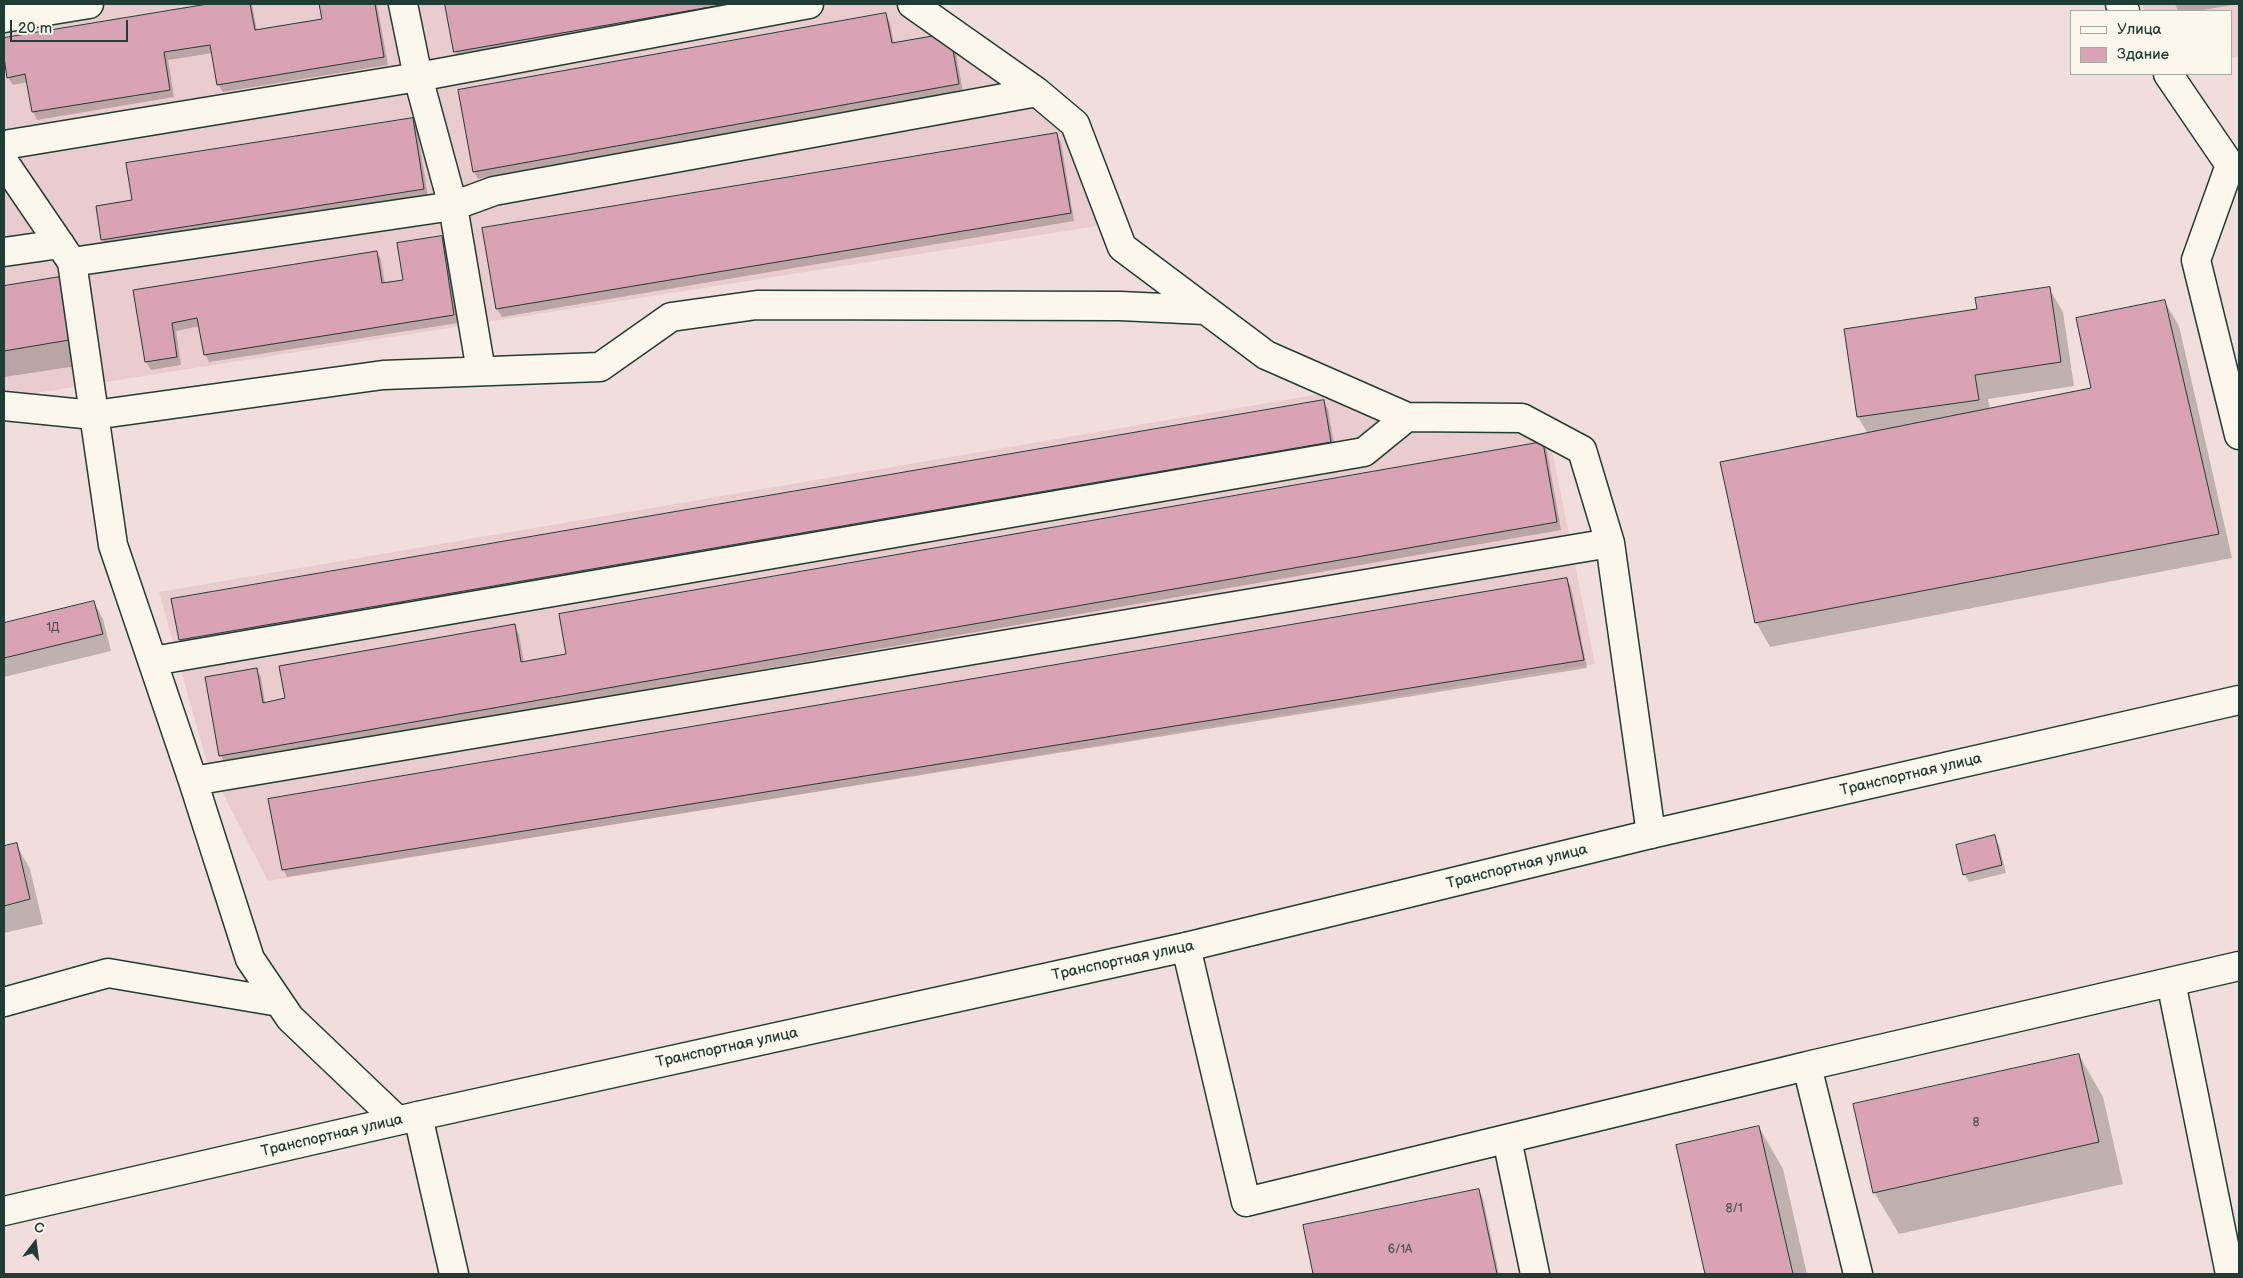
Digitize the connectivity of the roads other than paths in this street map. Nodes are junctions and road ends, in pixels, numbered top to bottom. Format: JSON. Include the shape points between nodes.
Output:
{"nodes":[{"id":1,"x":89,"y":4,"type":"edge"},
{"id":2,"x":403,"y":4,"type":"edge"},
{"id":3,"x":809,"y":4,"type":"edge"},
{"id":4,"x":912,"y":4,"type":"edge"},
{"id":5,"x":4,"y":18,"type":"edge"},
{"id":6,"x":2169,"y":75,"type":"edge"},
{"id":7,"x":418,"y":77,"type":"junction"},
{"id":8,"x":1037,"y":92,"type":"junction"},
{"id":9,"x":4,"y":145,"type":"edge"},
{"id":10,"x":4,"y":162,"type":"edge"},
{"id":11,"x":453,"y":206,"type":"junction"},
{"id":12,"x":4,"y":252,"type":"edge"},
{"id":13,"x":66,"y":253,"type":"junction"},
{"id":14,"x":1206,"y":310,"type":"junction"},
{"id":15,"x":480,"y":371,"type":"junction"},
{"id":16,"x":2234,"y":387,"type":"edge"},
{"id":17,"x":4,"y":406,"type":"edge"},
{"id":18,"x":94,"y":415,"type":"junction"},
{"id":19,"x":1407,"y":417,"type":"junction"},
{"id":20,"x":2239,"y":435,"type":"edge"},
{"id":21,"x":1610,"y":543,"type":"junction"},
{"id":22,"x":153,"y":661,"type":"junction"},
{"id":23,"x":2239,"y":700,"type":"edge"},
{"id":24,"x":194,"y":780,"type":"junction"},
{"id":25,"x":1651,"y":834,"type":"junction"},
{"id":26,"x":1186,"y":947,"type":"junction"},
{"id":27,"x":2239,"y":966,"type":"edge"},
{"id":28,"x":2171,"y":982,"type":"junction"},
{"id":29,"x":4,"y":1002,"type":"edge"},
{"id":30,"x":279,"y":1002,"type":"junction"},
{"id":31,"x":1807,"y":1066,"type":"junction"},
{"id":32,"x":407,"y":1118,"type":"junction"},
{"id":33,"x":1507,"y":1138,"type":"junction"},
{"id":34,"x":4,"y":1211,"type":"edge"},
{"id":35,"x":454,"y":1274,"type":"edge"},
{"id":36,"x":1535,"y":1274,"type":"edge"},
{"id":37,"x":1858,"y":1274,"type":"edge"},
{"id":38,"x":2230,"y":1274,"type":"edge"}],
"edges":[{"from":1,"to":5,"type":"main road"},
{"from":2,"to":7,"type":"main road"},
{"from":3,"to":7,"type":"main road"},
{"from":4,"to":8,"type":"main road"},
{"from":6,"to":16,"type":"main road","via":[[2230,165],[2196,260]]},
{"from":7,"to":9,"type":"main road"},
{"from":7,"to":11,"type":"main road"},
{"from":8,"to":11,"type":"main road","via":[[494,191]]},
{"from":8,"to":14,"type":"main road","via":[[1076,124],[1122,247]]},
{"from":10,"to":13,"type":"main road"},
{"from":11,"to":13,"type":"main road"},
{"from":11,"to":15,"type":"main road"},
{"from":12,"to":13,"type":"main road"},
{"from":13,"to":18,"type":"main road"},
{"from":14,"to":15,"type":"main road","via":[[1120,306],[756,305],[671,317],[600,367]]},
{"from":14,"to":19,"type":"main road","via":[[1266,355]]},
{"from":15,"to":18,"type":"main road","via":[[383,375]]},
{"from":16,"to":20,"type":"main road"},
{"from":17,"to":18,"type":"main road"},
{"from":18,"to":22,"type":"main road","via":[[113,545]]},
{"from":19,"to":21,"type":"main road","via":[[1522,418],[1582,450]]},
{"from":19,"to":22,"type":"main road","via":[[1364,452]]},
{"from":21,"to":24,"type":"main road"},
{"from":21,"to":25,"type":"main road"},
{"from":22,"to":24,"type":"main road"},
{"from":23,"to":25,"type":"main road","name":"Транспортная улица"},
{"from":24,"to":30,"type":"main road","via":[[250,959]]},
{"from":25,"to":26,"type":"main road","name":"Транспортная улица"},
{"from":26,"to":32,"type":"main road","name":"Транспортная улица"},
{"from":26,"to":33,"type":"main road","via":[[1246,1202]]},
{"from":27,"to":28,"type":"main road"},
{"from":28,"to":31,"type":"main road"},
{"from":28,"to":38,"type":"main road"},
{"from":29,"to":30,"type":"main road","via":[[108,973]]},
{"from":30,"to":32,"type":"main road","via":[[290,1018]]},
{"from":31,"to":33,"type":"main road"},
{"from":31,"to":37,"type":"main road"},
{"from":32,"to":34,"type":"main road","name":"Транспортная улица"},
{"from":32,"to":35,"type":"main road"},
{"from":33,"to":36,"type":"main road"}]}
